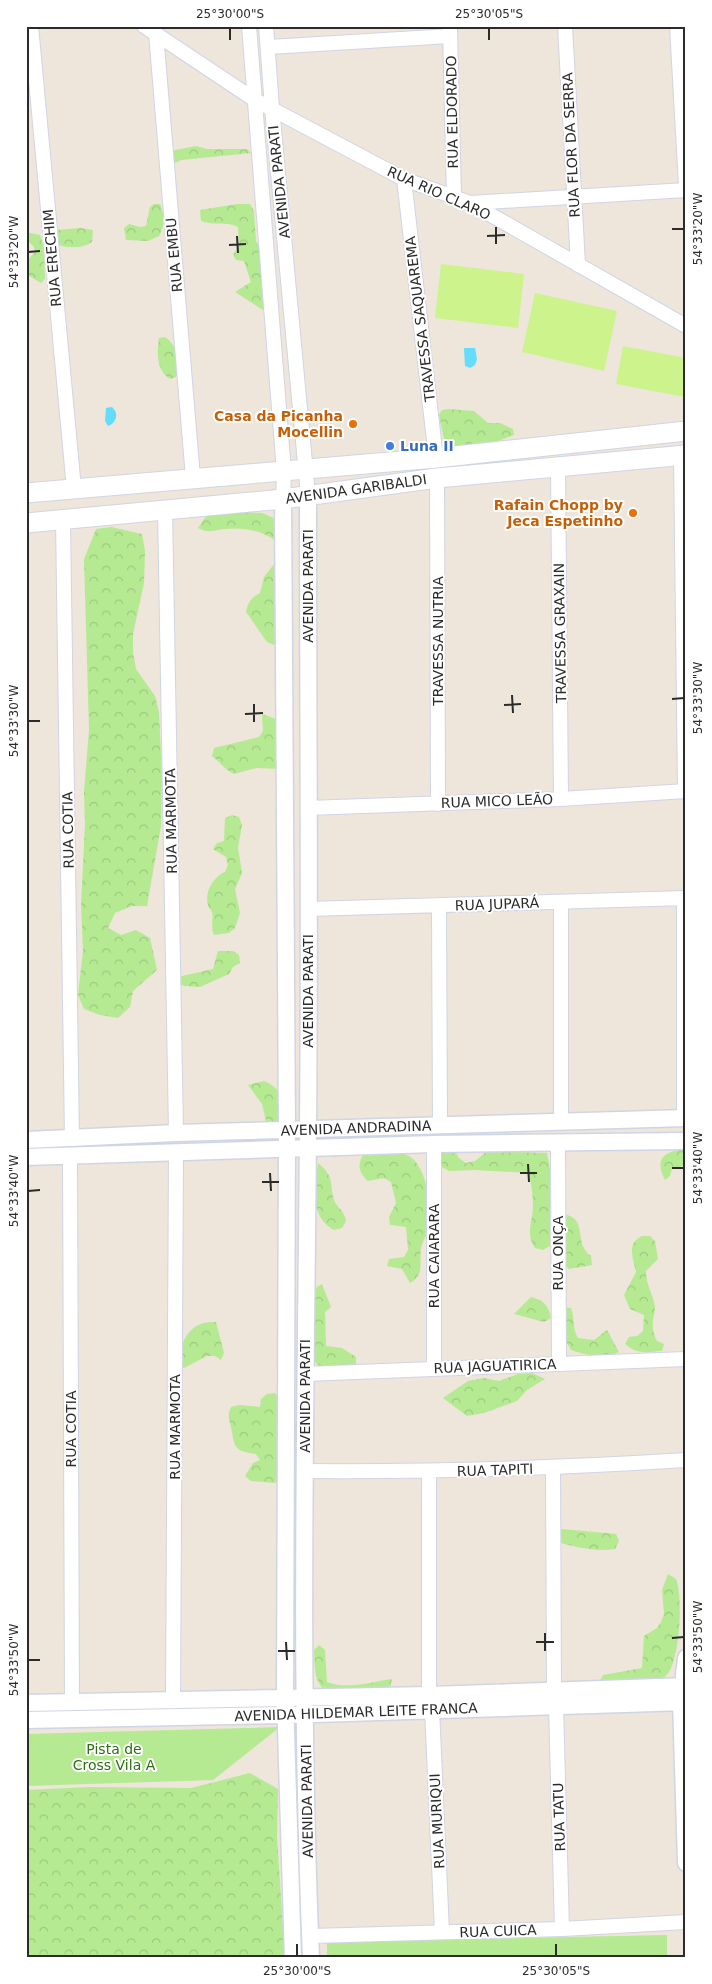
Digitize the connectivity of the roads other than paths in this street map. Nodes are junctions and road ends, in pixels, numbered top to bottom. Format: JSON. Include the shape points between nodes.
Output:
{"nodes":[{"id":1,"x":31,"y":26,"type":"edge"},
{"id":2,"x":249,"y":26,"type":"edge"},
{"id":3,"x":266,"y":26,"type":"edge"},
{"id":4,"x":566,"y":26,"type":"edge"},
{"id":5,"x":678,"y":26,"type":"edge"},
{"id":6,"x":150,"y":30,"type":"edge"},
{"id":7,"x":450,"y":31,"type":"edge"},
{"id":8,"x":269,"y":47,"type":"junction"},
{"id":9,"x":255,"y":100,"type":"junction"},
{"id":10,"x":272,"y":108,"type":"junction"},
{"id":11,"x":404,"y":179,"type":"junction"},
{"id":12,"x":686,"y":188,"type":"edge"},
{"id":13,"x":573,"y":196,"type":"junction"},
{"id":14,"x":454,"y":197,"type":"junction"},
{"id":15,"x":470,"y":204,"type":"junction"},
{"id":16,"x":578,"y":265,"type":"junction"},
{"id":17,"x":686,"y":326,"type":"edge"},
{"id":18,"x":686,"y":431,"type":"edge"},
{"id":19,"x":684,"y":455,"type":"edge"},
{"id":20,"x":436,"y":458,"type":"junction"},
{"id":21,"x":558,"y":467,"type":"junction"},
{"id":22,"x":307,"y":470,"type":"junction"},
{"id":23,"x":284,"y":472,"type":"junction"},
{"id":24,"x":193,"y":478,"type":"junction"},
{"id":25,"x":437,"y":478,"type":"junction"},
{"id":26,"x":74,"y":489,"type":"junction"},
{"id":27,"x":26,"y":493,"type":"edge"},
{"id":28,"x":308,"y":495,"type":"junction"},
{"id":29,"x":283,"y":499,"type":"junction"},
{"id":30,"x":165,"y":509,"type":"junction"},
{"id":31,"x":63,"y":520,"type":"junction"},
{"id":32,"x":26,"y":522,"type":"edge"},
{"id":33,"x":685,"y":791,"type":"edge"},
{"id":34,"x":561,"y":799,"type":"junction"},
{"id":35,"x":438,"y":804,"type":"junction"},
{"id":36,"x":308,"y":808,"type":"junction"},
{"id":37,"x":685,"y":898,"type":"edge"},
{"id":38,"x":560,"y":902,"type":"junction"},
{"id":39,"x":439,"y":906,"type":"junction"},
{"id":40,"x":308,"y":909,"type":"junction"},
{"id":41,"x":685,"y":1118,"type":"edge"},
{"id":42,"x":561,"y":1122,"type":"junction"},
{"id":43,"x":440,"y":1125,"type":"junction"},
{"id":44,"x":287,"y":1131,"type":"junction"},
{"id":45,"x":308,"y":1131,"type":"junction"},
{"id":46,"x":176,"y":1133,"type":"junction"},
{"id":47,"x":72,"y":1139,"type":"junction"},
{"id":48,"x":26,"y":1140,"type":"edge"},
{"id":49,"x":686,"y":1141,"type":"edge"},
{"id":50,"x":558,"y":1143,"type":"junction"},
{"id":51,"x":434,"y":1144,"type":"junction"},
{"id":52,"x":287,"y":1148,"type":"junction"},
{"id":53,"x":308,"y":1148,"type":"junction"},
{"id":54,"x":176,"y":1153,"type":"junction"},
{"id":55,"x":70,"y":1156,"type":"junction"},
{"id":56,"x":26,"y":1157,"type":"edge"},
{"id":57,"x":686,"y":1359,"type":"edge"},
{"id":58,"x":559,"y":1364,"type":"junction"},
{"id":59,"x":434,"y":1368,"type":"junction"},
{"id":60,"x":305,"y":1374,"type":"junction"},
{"id":61,"x":686,"y":1460,"type":"edge"},
{"id":62,"x":553,"y":1468,"type":"junction"},
{"id":63,"x":304,"y":1471,"type":"junction"},
{"id":64,"x":429,"y":1472,"type":"junction"},
{"id":65,"x":686,"y":1658,"type":"edge"},
{"id":66,"x":684,"y":1686,"type":"edge"},
{"id":67,"x":304,"y":1697,"type":"junction"},
{"id":68,"x":285,"y":1698,"type":"junction"},
{"id":69,"x":555,"y":1698,"type":"junction"},
{"id":70,"x":173,"y":1700,"type":"junction"},
{"id":71,"x":72,"y":1702,"type":"junction"},
{"id":72,"x":430,"y":1702,"type":"junction"},
{"id":73,"x":683,"y":1702,"type":"edge"},
{"id":74,"x":26,"y":1703,"type":"edge"},
{"id":75,"x":305,"y":1714,"type":"junction"},
{"id":76,"x":286,"y":1715,"type":"junction"},
{"id":77,"x":26,"y":1720,"type":"edge"},
{"id":78,"x":686,"y":1862,"type":"edge"},
{"id":79,"x":686,"y":1922,"type":"edge"},
{"id":80,"x":562,"y":1929,"type":"junction"},
{"id":81,"x":442,"y":1932,"type":"junction"},
{"id":82,"x":310,"y":1936,"type":"junction"},
{"id":83,"x":293,"y":1958,"type":"edge"},
{"id":84,"x":311,"y":1958,"type":"edge"}],
"edges":[{"from":1,"to":26,"type":"street","name":"RUA ERECHIM"},
{"from":2,"to":9,"type":"street","name":"AVENIDA PARATI"},
{"from":3,"to":8,"type":"street","name":"AVENIDA PARATI"},
{"from":4,"to":13,"type":"street","name":"RUA FLOR DA SERRA"},
{"from":5,"to":12,"type":"street"},
{"from":6,"to":9,"type":"street","name":"RUA RIO CLARO"},
{"from":6,"to":24,"type":"street","name":"RUA EMBU"},
{"from":7,"to":8,"type":"street"},
{"from":7,"to":14,"type":"street","name":"RUA ELDORADO"},
{"from":8,"to":10,"type":"street","name":"AVENIDA PARATI"},
{"from":9,"to":10,"type":"street","name":"RUA RIO CLARO"},
{"from":9,"to":23,"type":"street","name":"AVENIDA PARATI"},
{"from":10,"to":11,"type":"street","name":"RUA RIO CLARO"},
{"from":10,"to":22,"type":"street","name":"AVENIDA PARATI"},
{"from":11,"to":14,"type":"street","name":"RUA RIO CLARO"},
{"from":11,"to":20,"type":"street","name":"TRAVESSA SAQUAREMA"},
{"from":12,"to":13,"type":"street"},
{"from":13,"to":15,"type":"street"},
{"from":13,"to":16,"type":"street","name":"RUA FLOR DA SERRA"},
{"from":14,"to":15,"type":"street","name":"RUA RIO CLARO"},
{"from":15,"to":16,"type":"street","name":"RUA RIO CLARO"},
{"from":16,"to":17,"type":"street","name":"RUA RIO CLARO"},
{"from":18,"to":20,"type":"main road","name":"AVENIDA GARIBALDI"},
{"from":19,"to":21,"type":"main road","name":"AVENIDA GARIBALDI"},
{"from":19,"to":33,"type":"street"},
{"from":20,"to":22,"type":"main road","name":"AVENIDA GARIBALDI"},
{"from":21,"to":25,"type":"main road","name":"AVENIDA GARIBALDI"},
{"from":21,"to":34,"type":"street","name":"TRAVESSA GRAXAIN"},
{"from":22,"to":23,"type":"main road","name":"AVENIDA GARIBALDI"},
{"from":22,"to":28,"type":"street","name":"AVENIDA PARATI"},
{"from":23,"to":24,"type":"main road","name":"AVENIDA GARIBALDI"},
{"from":23,"to":29,"type":"street","name":"AVENIDA PARATI"},
{"from":24,"to":26,"type":"main road","name":"AVENIDA GARIBALDI"},
{"from":25,"to":28,"type":"main road","name":"AVENIDA GARIBALDI"},
{"from":25,"to":35,"type":"street","name":"TRAVESSA NUTRIA"},
{"from":26,"to":27,"type":"main road","name":"AVENIDA GARIBALDI"},
{"from":28,"to":29,"type":"main road","name":"AVENIDA GARIBALDI"},
{"from":28,"to":36,"type":"street","name":"AVENIDA PARATI"},
{"from":29,"to":30,"type":"main road","name":"AVENIDA GARIBALDI"},
{"from":29,"to":44,"type":"street","name":"AVENIDA PARATI"},
{"from":30,"to":31,"type":"main road","name":"AVENIDA GARIBALDI"},
{"from":30,"to":46,"type":"street","name":"RUA MARMOTA"},
{"from":31,"to":32,"type":"main road","name":"AVENIDA GARIBALDI"},
{"from":31,"to":47,"type":"street","name":"RUA COTIA"},
{"from":33,"to":34,"type":"street","name":"RUA MICO LEÃO"},
{"from":34,"to":35,"type":"street","name":"RUA MICO LEÃO"},
{"from":35,"to":36,"type":"street","name":"RUA MICO LEÃO"},
{"from":36,"to":40,"type":"street","name":"AVENIDA PARATI"},
{"from":37,"to":38,"type":"street","name":"RUA JUPARÁ"},
{"from":37,"to":41,"type":"street"},
{"from":38,"to":39,"type":"street","name":"RUA JUPARÁ"},
{"from":38,"to":42,"type":"street"},
{"from":39,"to":40,"type":"street","name":"RUA JUPARÁ"},
{"from":39,"to":43,"type":"street"},
{"from":40,"to":45,"type":"street","name":"AVENIDA PARATI"},
{"from":41,"to":42,"type":"street","name":"AVENIDA ANDRADINA"},
{"from":42,"to":43,"type":"street","name":"AVENIDA ANDRADINA"},
{"from":43,"to":45,"type":"street","name":"AVENIDA ANDRADINA"},
{"from":44,"to":45,"type":"street","name":"AVENIDA ANDRADINA"},
{"from":44,"to":46,"type":"street","name":"AVENIDA ANDRADINA"},
{"from":44,"to":52,"type":"street","name":"AVENIDA PARATI"},
{"from":45,"to":53,"type":"street","name":"AVENIDA PARATI"},
{"from":46,"to":47,"type":"street","name":"AVENIDA ANDRADINA"},
{"from":47,"to":48,"type":"street","name":"AVENIDA ANDRADINA"},
{"from":49,"to":50,"type":"street","name":"AVENIDA ANDRADINA"},
{"from":50,"to":51,"type":"street","name":"AVENIDA ANDRADINA"},
{"from":50,"to":58,"type":"street","name":"RUA ONÇA"},
{"from":51,"to":53,"type":"street","name":"AVENIDA ANDRADINA"},
{"from":51,"to":59,"type":"street","name":"RUA CAIARARA"},
{"from":52,"to":53,"type":"street","name":"AVENIDA ANDRADINA"},
{"from":52,"to":54,"type":"street","name":"AVENIDA ANDRADINA"},
{"from":52,"to":68,"type":"street","name":"AVENIDA PARATI"},
{"from":53,"to":60,"type":"street","name":"AVENIDA PARATI"},
{"from":54,"to":55,"type":"street","name":"AVENIDA ANDRADINA"},
{"from":54,"to":70,"type":"street","name":"RUA MARMOTA"},
{"from":55,"to":56,"type":"street","name":"AVENIDA ANDRADINA"},
{"from":55,"to":71,"type":"street","name":"RUA COTIA"},
{"from":57,"to":58,"type":"street","name":"RUA JAGUATIRICA"},
{"from":58,"to":59,"type":"street","name":"RUA JAGUATIRICA"},
{"from":59,"to":60,"type":"street","name":"RUA JAGUATIRICA"},
{"from":60,"to":63,"type":"street","name":"AVENIDA PARATI"},
{"from":61,"to":62,"type":"street","name":"RUA TAPITI"},
{"from":62,"to":64,"type":"street","name":"RUA TAPITI"},
{"from":62,"to":69,"type":"street","name":"RUA TATU"},
{"from":63,"to":64,"type":"street","name":"RUA TAPITI"},
{"from":63,"to":67,"type":"street","name":"AVENIDA PARATI"},
{"from":64,"to":72,"type":"street","name":"RUA MURIQUI"},
{"from":65,"to":66,"type":"street"},
{"from":66,"to":69,"type":"street","name":"AVENIDA HILDEMAR LEITE FRANCA"},
{"from":66,"to":73,"type":"street"},
{"from":67,"to":68,"type":"street","name":"AVENIDA HILDEMAR LEITE FRANCA"},
{"from":67,"to":72,"type":"street","name":"AVENIDA HILDEMAR LEITE FRANCA"},
{"from":67,"to":75,"type":"street","name":"AVENIDA PARATI"},
{"from":68,"to":70,"type":"street","name":"AVENIDA HILDEMAR LEITE FRANCA"},
{"from":68,"to":76,"type":"street","name":"AVENIDA PARATI"},
{"from":69,"to":72,"type":"street","name":"AVENIDA HILDEMAR LEITE FRANCA"},
{"from":69,"to":73,"type":"street","name":"AVENIDA HILDEMAR LEITE FRANCA"},
{"from":69,"to":80,"type":"street","name":"RUA TATU"},
{"from":70,"to":71,"type":"street","name":"AVENIDA HILDEMAR LEITE FRANCA"},
{"from":71,"to":74,"type":"street","name":"AVENIDA HILDEMAR LEITE FRANCA"},
{"from":72,"to":75,"type":"street","name":"AVENIDA HILDEMAR LEITE FRANCA"},
{"from":72,"to":81,"type":"street","name":"RUA MURIQUI"},
{"from":73,"to":78,"type":"street"},
{"from":75,"to":76,"type":"street","name":"AVENIDA HILDEMAR LEITE FRANCA"},
{"from":75,"to":82,"type":"street","name":"AVENIDA PARATI"},
{"from":76,"to":77,"type":"street","name":"AVENIDA HILDEMAR LEITE FRANCA"},
{"from":76,"to":83,"type":"street","name":"AVENIDA PARATI"},
{"from":79,"to":80,"type":"street","name":"RUA CUICA"},
{"from":80,"to":81,"type":"street","name":"RUA CUICA"},
{"from":81,"to":82,"type":"street","name":"RUA CUICA"},
{"from":82,"to":84,"type":"street","name":"AVENIDA PARATI"}]}
